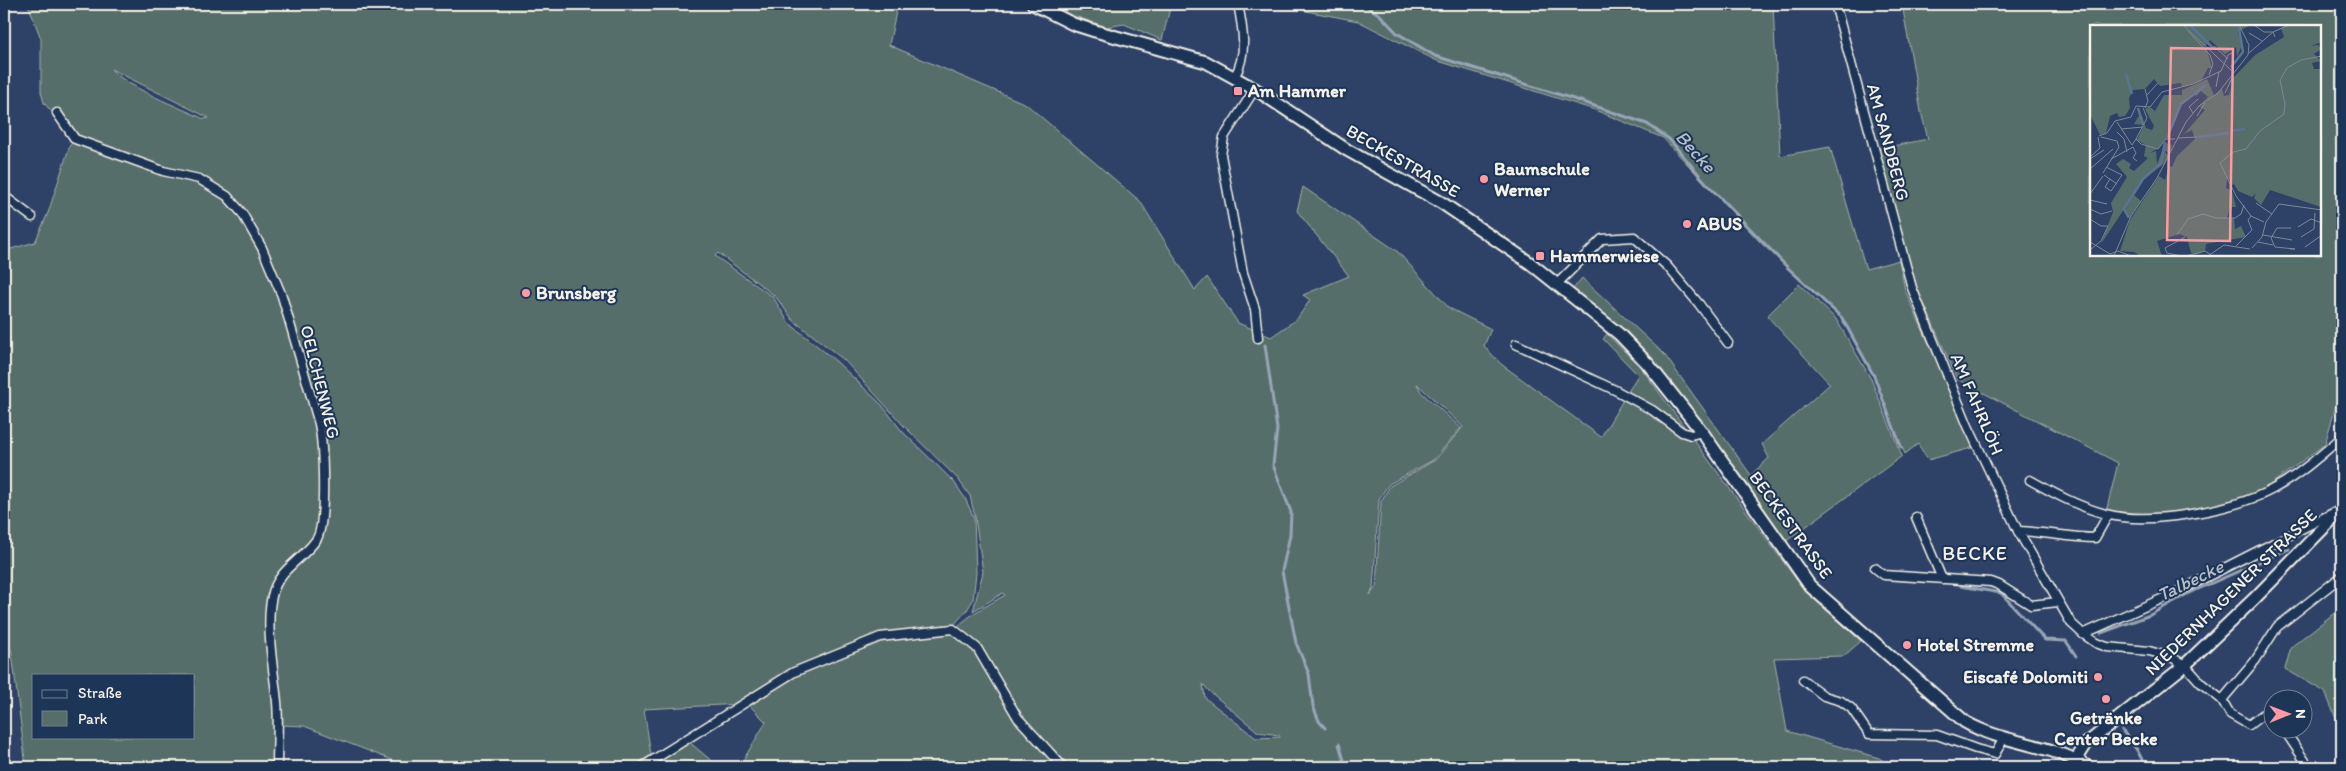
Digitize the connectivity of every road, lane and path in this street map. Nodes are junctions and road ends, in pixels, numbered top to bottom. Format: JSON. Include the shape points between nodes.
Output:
{"nodes":[{"id":1,"x":1033,"y":4,"type":"edge"},
{"id":2,"x":1238,"y":4,"type":"edge"},
{"id":3,"x":1835,"y":4,"type":"edge"},
{"id":4,"x":1234,"y":78,"type":"junction"},
{"id":5,"x":1255,"y":89,"type":"junction"},
{"id":6,"x":57,"y":113,"type":"dead end"},
{"id":7,"x":4,"y":196,"type":"edge"},
{"id":8,"x":32,"y":217,"type":"dead end"},
{"id":9,"x":1557,"y":284,"type":"junction"},
{"id":10,"x":1912,"y":288,"type":"joint"},
{"id":11,"x":1258,"y":338,"type":"dead end"},
{"id":12,"x":1728,"y":343,"type":"dead end"},
{"id":13,"x":1516,"y":344,"type":"dead end"},
{"id":14,"x":1702,"y":432,"type":"junction"},
{"id":15,"x":2342,"y":437,"type":"edge"},
{"id":16,"x":2030,"y":480,"type":"dead end"},
{"id":17,"x":2342,"y":509,"type":"edge"},
{"id":18,"x":2108,"y":515,"type":"junction"},
{"id":19,"x":1916,"y":516,"type":"dead end"},
{"id":20,"x":2018,"y":531,"type":"junction"},
{"id":21,"x":1876,"y":568,"type":"dead end"},
{"id":22,"x":2342,"y":576,"type":"edge"},
{"id":23,"x":1942,"y":579,"type":"junction"},
{"id":24,"x":2058,"y":602,"type":"junction"},
{"id":25,"x":2083,"y":634,"type":"junction"},
{"id":26,"x":2185,"y":665,"type":"junction"},
{"id":27,"x":1803,"y":680,"type":"dead end"},
{"id":28,"x":2222,"y":700,"type":"junction"},
{"id":29,"x":2264,"y":713,"type":"edge"},
{"id":30,"x":2004,"y":738,"type":"junction"},
{"id":31,"x":2290,"y":738,"type":"edge"},
{"id":32,"x":2076,"y":760,"type":"junction"},
{"id":33,"x":277,"y":767,"type":"edge"},
{"id":34,"x":642,"y":767,"type":"edge"},
{"id":35,"x":1063,"y":767,"type":"edge"},
{"id":36,"x":2088,"y":767,"type":"edge"},
{"id":37,"x":2309,"y":767,"type":"edge"}],
"edges":[{"from":1,"to":4,"type":"main road","name":"BECKESTRASSE","via":[[1080,26],[1206,62]]},
{"from":2,"to":4,"type":"street","via":[[1244,41],[1241,65]]},
{"from":3,"to":10,"type":"street","name":"AM SANDBERG"},
{"from":4,"to":5,"type":"main road","name":"BECKESTRASSE"},
{"from":5,"to":9,"type":"main road","name":"BECKESTRASSE","via":[[1347,150],[1442,203]]},
{"from":5,"to":11,"type":"street","via":[[1224,137],[1221,155],[1243,273],[1255,309]]},
{"from":6,"to":33,"type":"street","name":"OELCHENWEG","via":[[75,139],[163,171],[199,179],[227,196],[252,229],[282,296],[322,437],[322,477],[318,538],[276,581],[271,597]]},
{"from":7,"to":8,"type":"street"},
{"from":9,"to":12,"type":"street","via":[[1602,239],[1634,237],[1667,266]]},
{"from":9,"to":14,"type":"main road","name":"BECKESTRASSE","via":[[1619,334],[1648,364]]},
{"from":10,"to":20,"type":"street","name":"AM FAHRLÖH","via":[[1968,426]]},
{"from":13,"to":14,"type":"street","via":[[1617,391],[1652,410],[1682,432],[1690,435]]},
{"from":14,"to":30,"type":"main road","name":"BECKESTRASSE","via":[[1810,586],[1965,722]]},
{"from":15,"to":18,"type":"street","via":[[2305,469],[2255,497],[2186,515],[2154,518]]},
{"from":16,"to":18,"type":"street","via":[[2069,501]]},
{"from":17,"to":25,"type":"street","via":[[2177,592]]},
{"from":17,"to":26,"type":"main road","name":"NIEDERNHAGENER STRASSE"},
{"from":18,"to":20,"type":"street","via":[[2095,538]]},
{"from":19,"to":23,"type":"street"},
{"from":20,"to":24,"type":"street","name":"AM FAHRLÖH"},
{"from":21,"to":23,"type":"street","via":[[1884,575]]},
{"from":22,"to":28,"type":"street","via":[[2277,627],[2255,661]]},
{"from":23,"to":24,"type":"street","via":[[1991,582],[2031,605]]},
{"from":24,"to":25,"type":"street","name":"AM FAHRLÖH","via":[[2071,623]]},
{"from":25,"to":26,"type":"street","name":"AM FAHRLÖH","via":[[2107,647],[2149,651]]},
{"from":26,"to":28,"type":"street"},
{"from":26,"to":32,"type":"main road","name":"NIEDERNHAGENER STRASSE","via":[[2086,744]]},
{"from":27,"to":30,"type":"street","via":[[1824,696],[1851,708],[1869,734],[1937,735],[1995,754]]},
{"from":28,"to":29,"type":"street","via":[[2230,714],[2248,725]]},
{"from":30,"to":32,"type":"main road","name":"BECKESTRASSE"},
{"from":31,"to":37,"type":"street"},
{"from":32,"to":36,"type":"main road"},
{"from":34,"to":35,"type":"street","via":[[794,672],[880,636],[953,629],[977,648],[1018,718]]}]}
